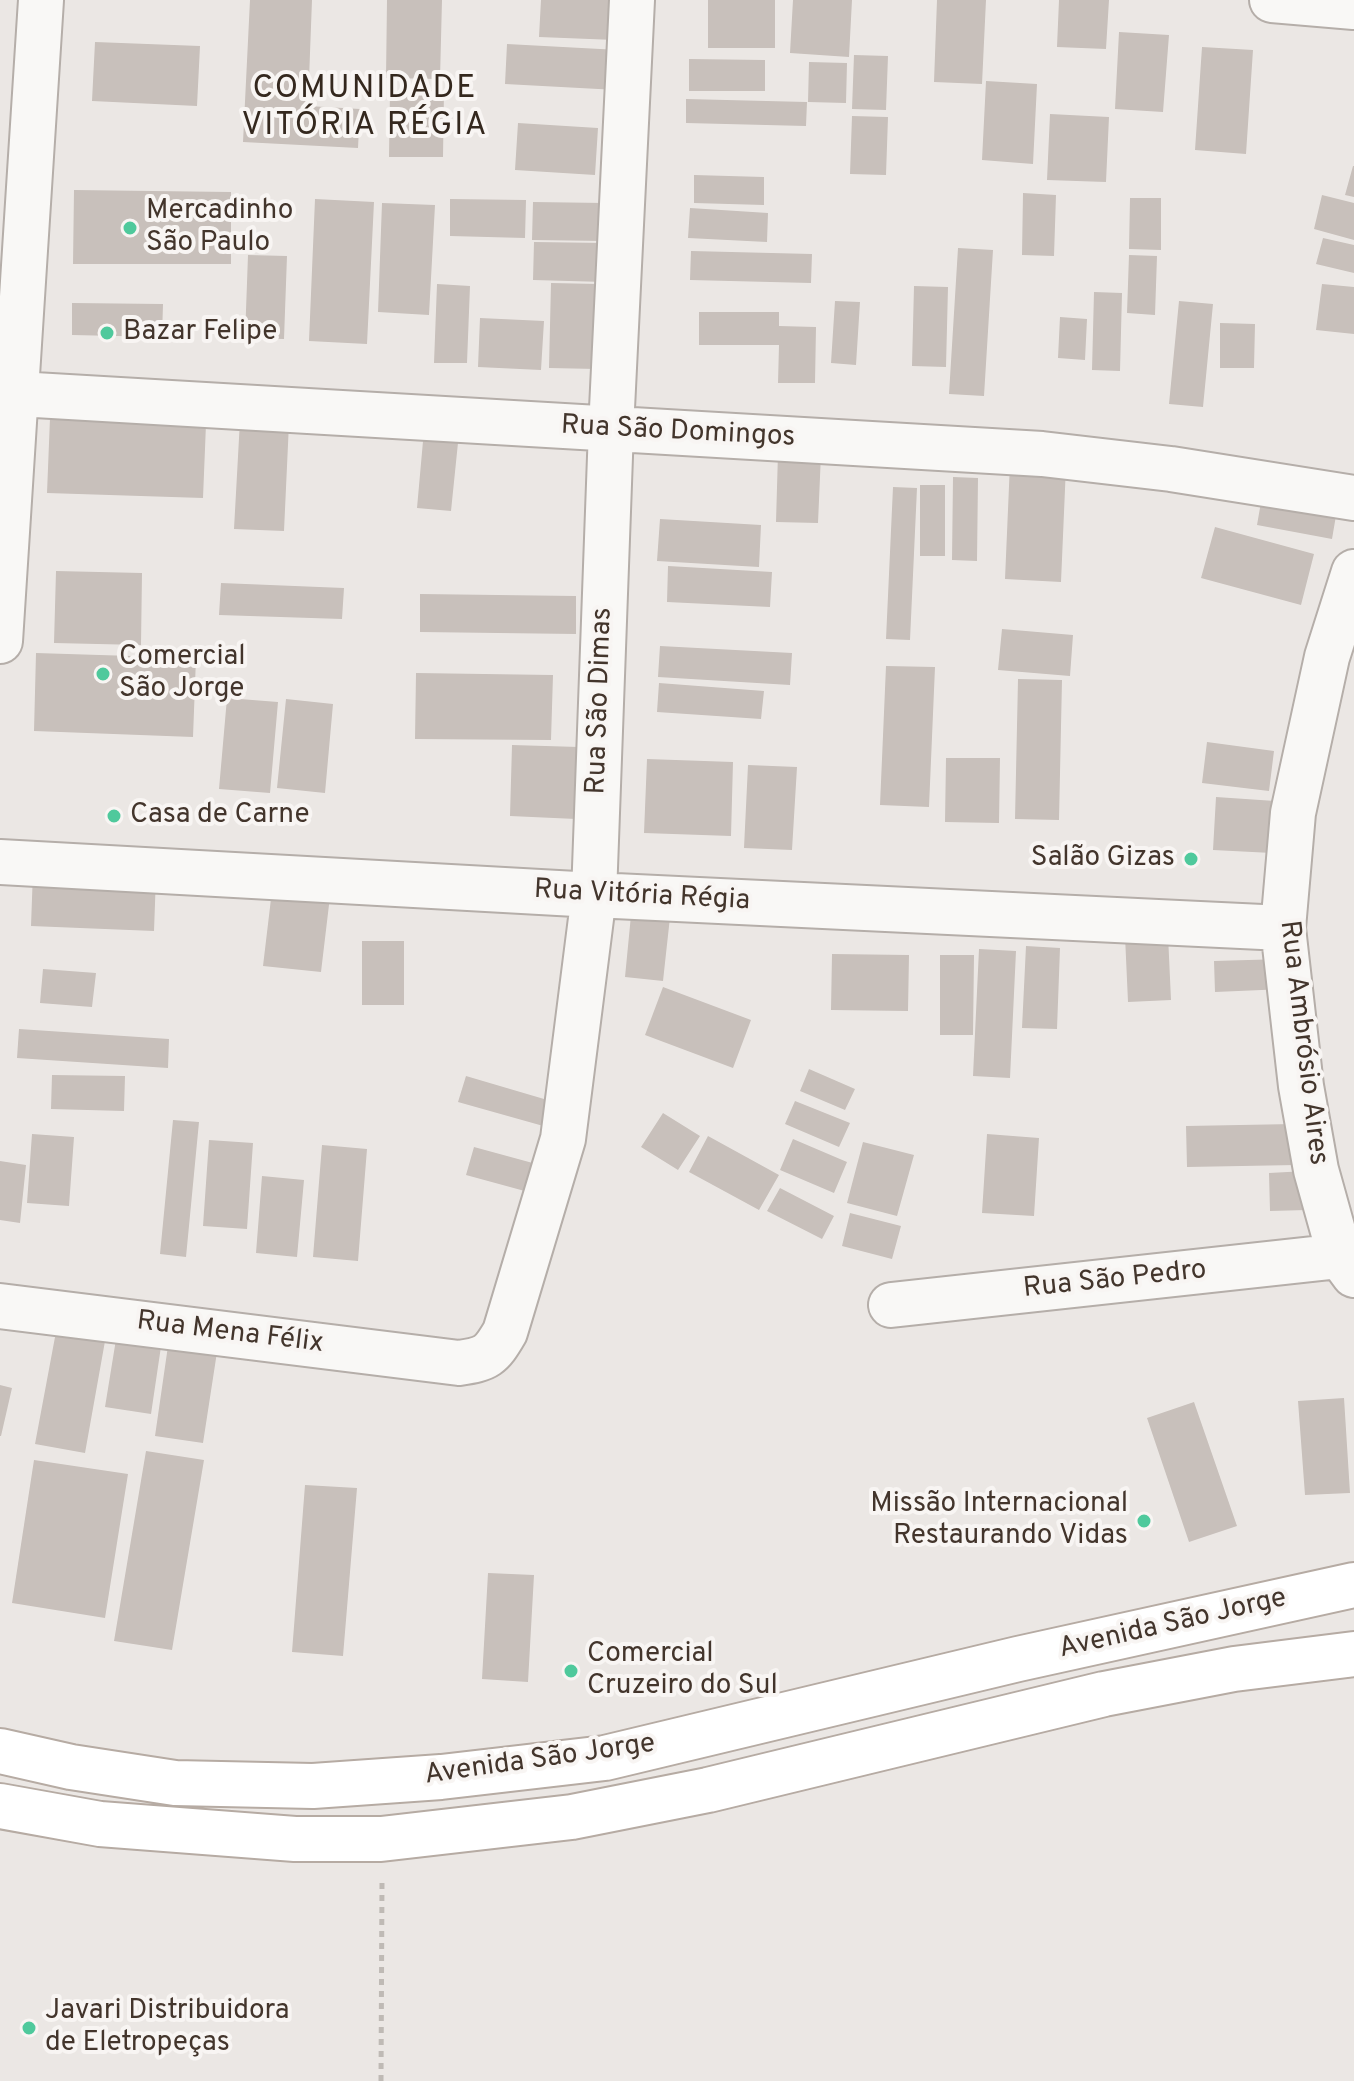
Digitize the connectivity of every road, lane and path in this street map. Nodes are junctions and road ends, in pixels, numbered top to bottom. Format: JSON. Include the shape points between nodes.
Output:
{"nodes":[{"id":1,"x":41,"y":0,"type":"edge"},
{"id":2,"x":632,"y":0,"type":"edge"},
{"id":3,"x":1272,"y":0,"type":"edge"},
{"id":4,"x":1354,"y":7,"type":"edge"},
{"id":5,"x":7,"y":393,"type":"edge"},
{"id":6,"x":611,"y":429,"type":"junction"},
{"id":7,"x":1354,"y":498,"type":"edge"},
{"id":8,"x":1354,"y":572,"type":"edge"},
{"id":9,"x":0,"y":641,"type":"edge"},
{"id":10,"x":0,"y":862,"type":"edge"},
{"id":11,"x":594,"y":895,"type":"junction"},
{"id":12,"x":1283,"y":928,"type":"junction"},
{"id":13,"x":1347,"y":1266,"type":"edge"},
{"id":14,"x":891,"y":1305,"type":"dead end"},
{"id":15,"x":0,"y":1306,"type":"edge"},
{"id":16,"x":459,"y":1363,"type":"joint"},
{"id":17,"x":1354,"y":1585,"type":"edge"},
{"id":18,"x":1354,"y":1654,"type":"edge"},
{"id":19,"x":0,"y":1751,"type":"edge"},
{"id":20,"x":0,"y":1806,"type":"edge"},
{"id":21,"x":381,"y":1839,"type":"junction"},
{"id":22,"x":381,"y":2081,"type":"edge"}],
"edges":[{"from":1,"to":5,"type":"street"},
{"from":2,"to":6,"type":"street","name":"Rua São Dimas"},
{"from":3,"to":4,"type":"street"},
{"from":5,"to":6,"type":"street","name":"Rua São Domingos"},
{"from":5,"to":9,"type":"street"},
{"from":6,"to":7,"type":"street","name":"Rua São Domingos","via":[[1042,454]]},
{"from":6,"to":11,"type":"street","name":"Rua São Dimas"},
{"from":8,"to":12,"type":"street","name":"Rua Ambrósio Aires","via":[[1327,657],[1293,813]]},
{"from":10,"to":11,"type":"street","name":"Rua Vitória Régia"},
{"from":11,"to":12,"type":"street","name":"Rua Vitória Régia"},
{"from":11,"to":16,"type":"street","name":"Rua São Dimas","via":[[563,1139],[505,1332],[481,1360]]},
{"from":12,"to":13,"type":"street","name":"Rua Ambrósio Aires","via":[[1316,1170]]},
{"from":13,"to":14,"type":"street","name":"Rua São Pedro"},
{"from":15,"to":16,"type":"street","name":"Rua Mena Félix"},
{"from":17,"to":19,"type":"main road","name":"Avenida São Jorge","via":[[605,1758],[313,1786],[175,1783]]},
{"from":18,"to":21,"type":"main road","name":"Avenida São Jorge","via":[[1234,1669],[1104,1694],[708,1790],[572,1817]]},
{"from":20,"to":21,"type":"main road","name":"Avenida São Jorge","via":[[100,1824],[295,1839]]},
{"from":21,"to":22,"type":"path"}]}
